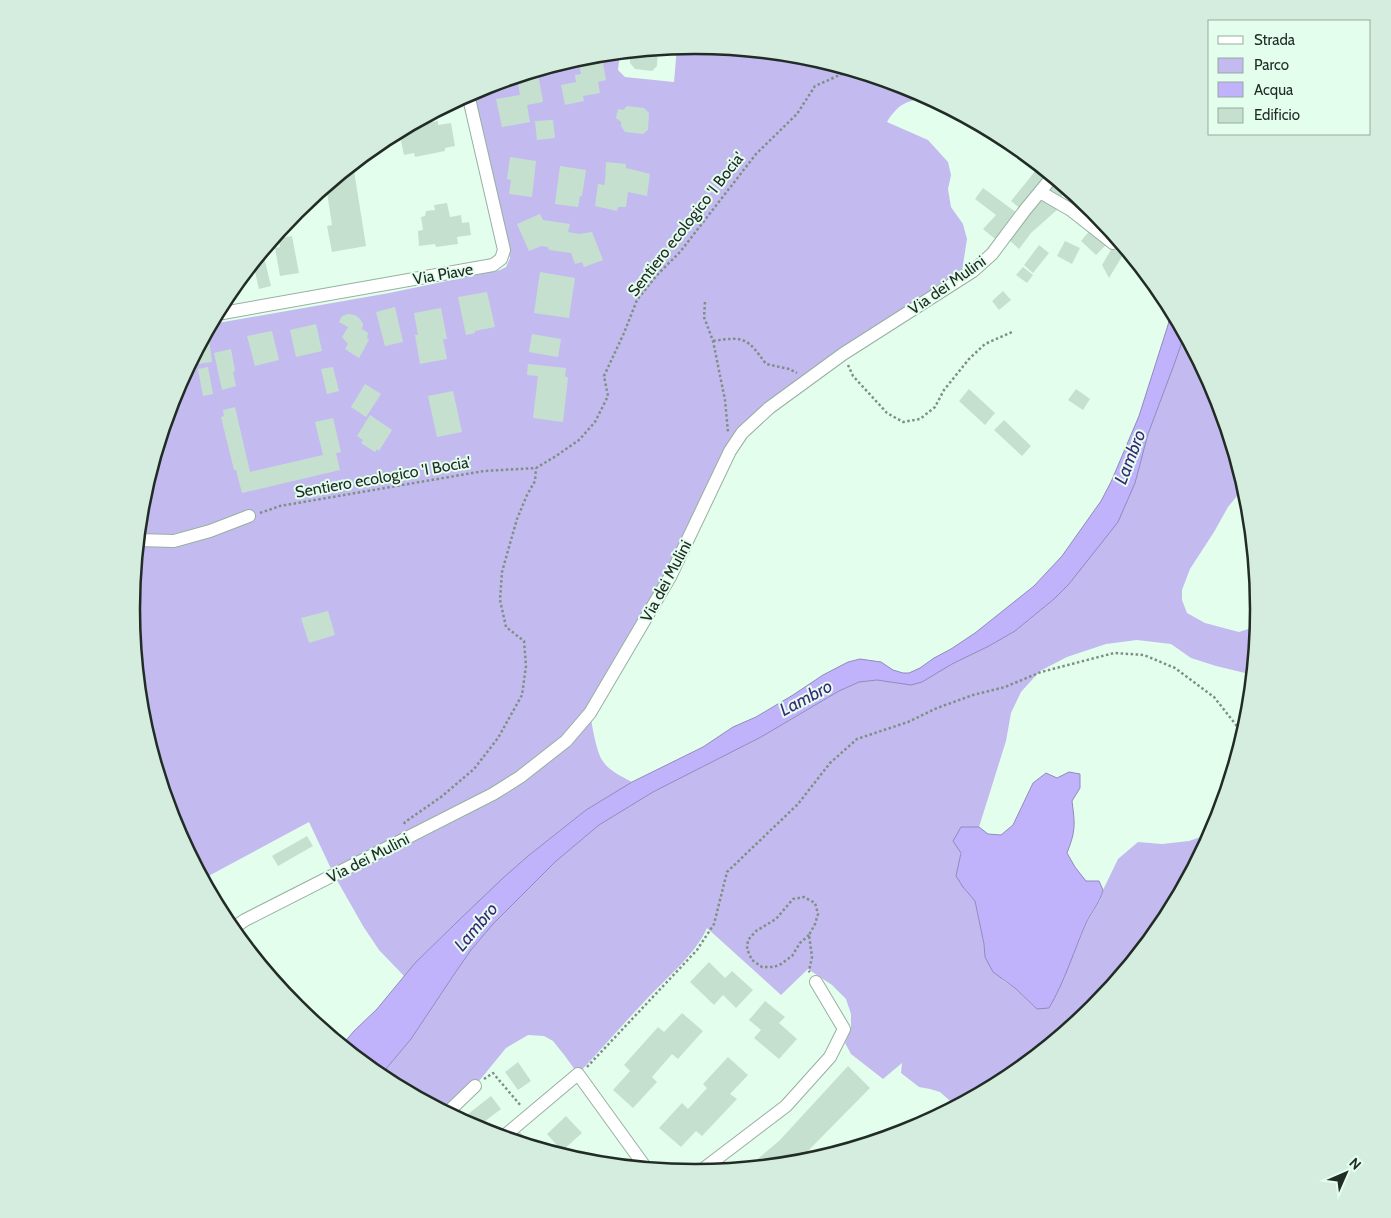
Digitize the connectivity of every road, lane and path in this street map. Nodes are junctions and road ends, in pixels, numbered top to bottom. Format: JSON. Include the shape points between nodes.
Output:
{"nodes":[{"id":1,"x":842,"y":74,"type":"edge"},
{"id":2,"x":470,"y":102,"type":"edge"},
{"id":3,"x":1049,"y":181,"type":"edge"},
{"id":4,"x":1040,"y":192,"type":"junction"},
{"id":5,"x":1113,"y":243,"type":"edge"},
{"id":6,"x":705,"y":302,"type":"dead end"},
{"id":7,"x":227,"y":312,"type":"edge"},
{"id":8,"x":1012,"y":332,"type":"dead end"},
{"id":9,"x":713,"y":341,"type":"junction"},
{"id":10,"x":843,"y":354,"type":"junction"},
{"id":11,"x":809,"y":378,"type":"junction"},
{"id":12,"x":730,"y":450,"type":"junction"},
{"id":13,"x":536,"y":468,"type":"junction"},
{"id":14,"x":249,"y":516,"type":"joint"},
{"id":15,"x":145,"y":540,"type":"edge"},
{"id":16,"x":1238,"y":727,"type":"edge"},
{"id":17,"x":405,"y":822,"type":"dead end"},
{"id":18,"x":239,"y":924,"type":"edge"},
{"id":19,"x":809,"y":935,"type":"junction"},
{"id":20,"x":816,"y":982,"type":"joint"},
{"id":21,"x":579,"y":1076,"type":"junction"},
{"id":22,"x":475,"y":1086,"type":"joint"},
{"id":23,"x":452,"y":1108,"type":"edge"},
{"id":24,"x":529,"y":1115,"type":"junction"},
{"id":25,"x":509,"y":1132,"type":"edge"},
{"id":26,"x":641,"y":1161,"type":"edge"},
{"id":27,"x":710,"y":1164,"type":"edge"}],
"edges":[{"from":1,"to":13,"type":"path","name":"Sentiero ecologico 'I Bocia'","via":[[815,86],[797,114],[756,154],[680,252],[637,300],[604,376],[608,396],[595,422],[579,440]]},
{"from":2,"to":7,"type":"street","name":"Via Piave","via":[[504,250],[501,259],[493,265]]},
{"from":3,"to":4,"type":"street","name":"Via dei Mulini"},
{"from":4,"to":5,"type":"street","via":[[1071,210]]},
{"from":4,"to":10,"type":"street","name":"Via dei Mulini","via":[[992,254],[973,271]]},
{"from":6,"to":9,"type":"path","via":[[704,318]]},
{"from":8,"to":10,"type":"path","via":[[985,344],[969,359],[935,407],[920,419],[903,422],[888,413],[853,376]]},
{"from":9,"to":11,"type":"path","via":[[744,339],[766,364]]},
{"from":9,"to":12,"type":"path","via":[[725,400]]},
{"from":10,"to":11,"type":"street","name":"Via dei Mulini"},
{"from":11,"to":12,"type":"street","name":"Via dei Mulini","via":[[769,408],[742,433]]},
{"from":12,"to":18,"type":"street","name":"Via dei Mulini","via":[[670,577],[590,713],[566,741],[494,794]]},
{"from":13,"to":14,"type":"path","name":"Sentiero ecologico 'I Bocia'","via":[[484,471],[280,506]]},
{"from":13,"to":17,"type":"path","via":[[509,546],[502,572],[500,600],[506,627],[524,641],[526,666],[522,695],[498,738],[474,769]]},
{"from":14,"to":15,"type":"street","via":[[174,541]]},
{"from":16,"to":21,"type":"path","via":[[1214,697],[1175,668],[1144,655],[1114,653],[1041,672],[857,739],[830,763],[798,804],[727,872],[714,924],[697,950]]},
{"from":19,"to":19,"type":"path","via":[[818,914],[815,903],[804,897],[793,899],[776,919],[756,930],[748,940],[747,949],[752,960],[762,967],[774,967],[792,956]]},
{"from":19,"to":20,"type":"path","via":[[812,957],[808,971]]},
{"from":20,"to":27,"type":"street","via":[[844,1029],[830,1057],[786,1106]]},
{"from":21,"to":24,"type":"street"},
{"from":21,"to":26,"type":"street"},
{"from":22,"to":23,"type":"street"},
{"from":22,"to":24,"type":"path","via":[[493,1073]]},
{"from":24,"to":25,"type":"street"}]}
